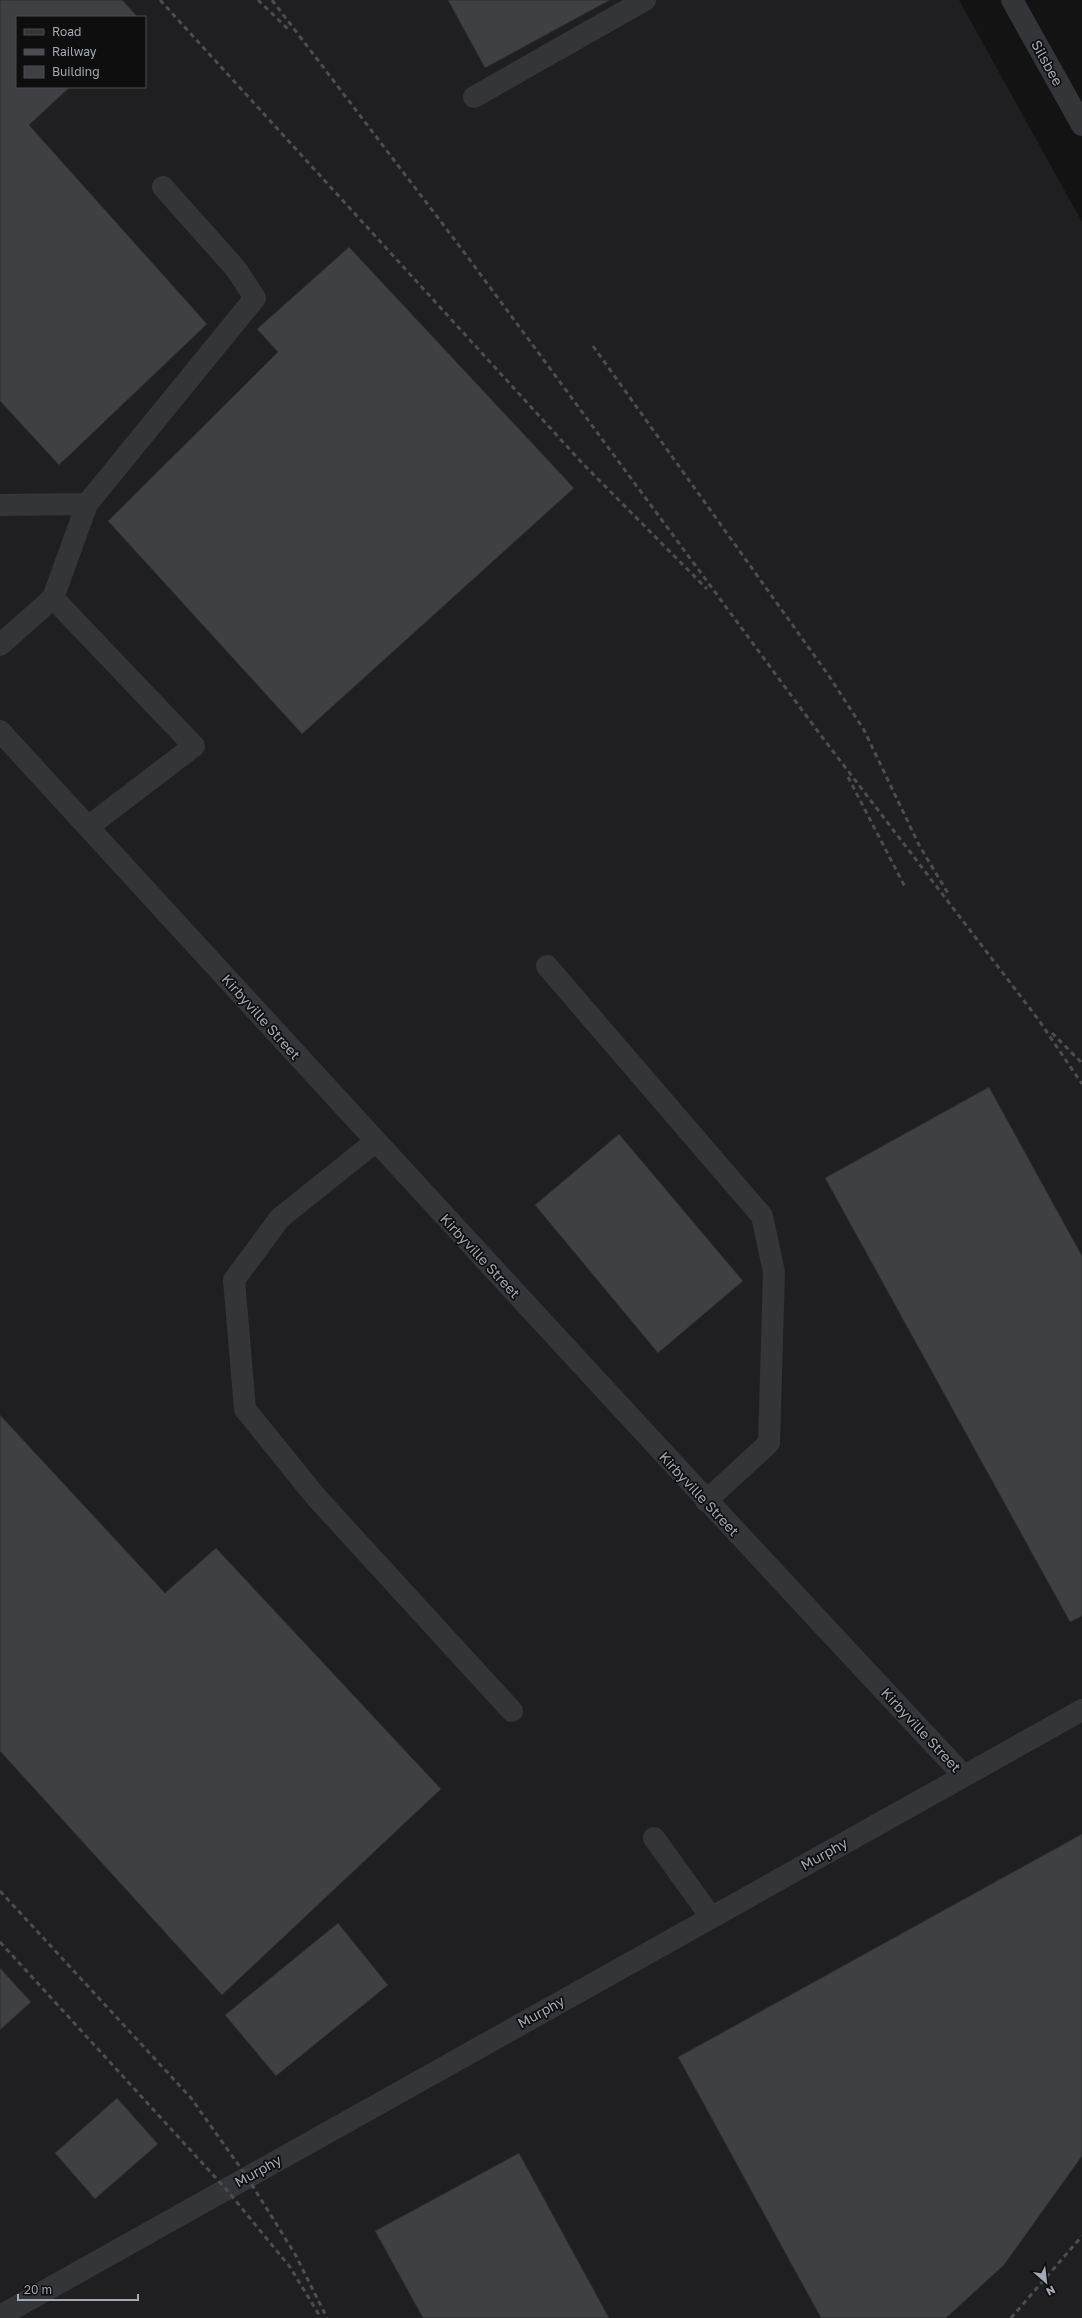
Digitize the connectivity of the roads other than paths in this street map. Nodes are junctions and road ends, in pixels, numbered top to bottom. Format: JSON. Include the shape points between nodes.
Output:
{"nodes":[{"id":1,"x":645,"y":0,"type":"edge"},
{"id":2,"x":1012,"y":0,"type":"edge"},
{"id":3,"x":474,"y":97,"type":"dead end"},
{"id":4,"x":1082,"y":125,"type":"edge"},
{"id":5,"x":163,"y":187,"type":"dead end"},
{"id":6,"x":87,"y":504,"type":"junction"},
{"id":7,"x":0,"y":505,"type":"edge"},
{"id":8,"x":53,"y":598,"type":"junction"},
{"id":9,"x":0,"y":645,"type":"edge"},
{"id":10,"x":0,"y":731,"type":"edge"},
{"id":11,"x":88,"y":827,"type":"junction"},
{"id":12,"x":547,"y":966,"type":"dead end"},
{"id":13,"x":374,"y":1142,"type":"junction"},
{"id":14,"x":706,"y":1501,"type":"junction"},
{"id":15,"x":1082,"y":1710,"type":"edge"},
{"id":16,"x":512,"y":1711,"type":"dead end"},
{"id":17,"x":964,"y":1776,"type":"junction"},
{"id":18,"x":654,"y":1838,"type":"dead end"},
{"id":19,"x":711,"y":1917,"type":"junction"},
{"id":20,"x":0,"y":2316,"type":"edge"}],
"edges":[{"from":1,"to":3,"type":"street"},
{"from":2,"to":4,"type":"street","name":"Silsbee"},
{"from":5,"to":6,"type":"street","via":[[236,269],[255,298]]},
{"from":6,"to":7,"type":"street"},
{"from":6,"to":8,"type":"street"},
{"from":8,"to":9,"type":"street"},
{"from":8,"to":11,"type":"street","via":[[194,746]]},
{"from":10,"to":11,"type":"street","name":"Kirbyville Street"},
{"from":11,"to":13,"type":"street","name":"Kirbyville Street"},
{"from":12,"to":14,"type":"street","via":[[762,1216],[774,1272],[769,1443]]},
{"from":13,"to":14,"type":"street","name":"Kirbyville Street"},
{"from":13,"to":16,"type":"street","via":[[280,1218],[234,1280],[245,1409],[316,1497]]},
{"from":14,"to":17,"type":"street","name":"Kirbyville Street"},
{"from":15,"to":17,"type":"street","name":"Murphy"},
{"from":17,"to":19,"type":"street","name":"Murphy"},
{"from":18,"to":19,"type":"street"},
{"from":19,"to":20,"type":"street","name":"Murphy"}]}
